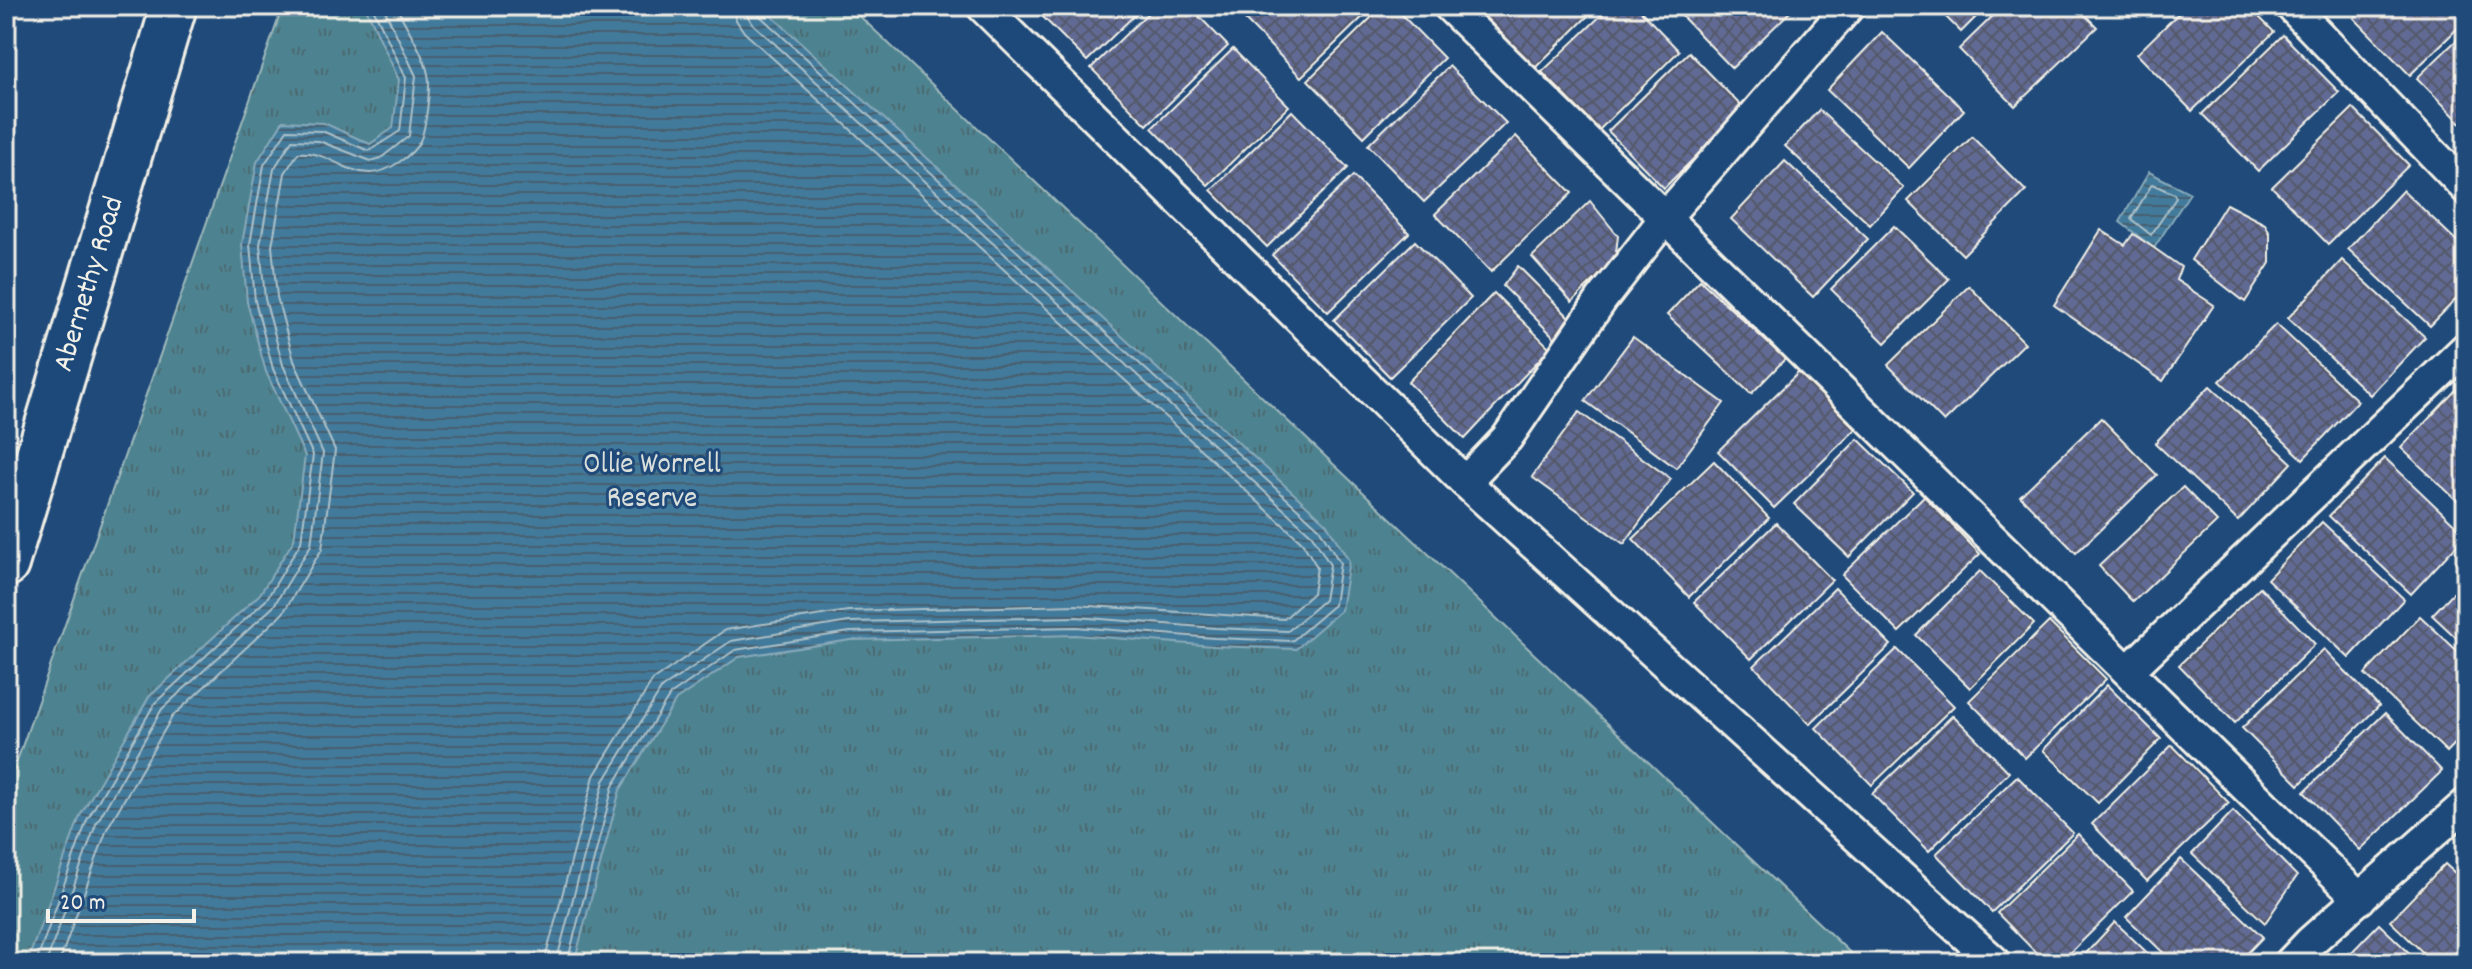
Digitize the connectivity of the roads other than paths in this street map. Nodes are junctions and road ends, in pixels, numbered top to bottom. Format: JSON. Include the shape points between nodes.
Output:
{"nodes":[{"id":1,"x":174,"y":6,"type":"edge"},
{"id":2,"x":982,"y":6,"type":"edge"},
{"id":3,"x":1449,"y":6,"type":"edge"},
{"id":4,"x":1849,"y":6,"type":"edge"},
{"id":5,"x":2291,"y":6,"type":"edge"},
{"id":6,"x":2466,"y":188,"type":"edge"},
{"id":7,"x":1665,"y":218,"type":"junction"},
{"id":8,"x":2466,"y":348,"type":"edge"},
{"id":9,"x":1465,"y":482,"type":"junction"},
{"id":10,"x":6,"y":564,"type":"edge"},
{"id":11,"x":2128,"y":671,"type":"junction"},
{"id":12,"x":2466,"y":804,"type":"edge"},
{"id":13,"x":2360,"y":899,"type":"junction"},
{"id":14,"x":1996,"y":963,"type":"edge"},
{"id":15,"x":2290,"y":963,"type":"edge"}],
"edges":[{"from":1,"to":10,"type":"main road","name":"Abernethy Road"},
{"from":2,"to":9,"type":"lane"},
{"from":3,"to":7,"type":"lane"},
{"from":4,"to":7,"type":"lane"},
{"from":5,"to":6,"type":"lane"},
{"from":7,"to":9,"type":"lane","via":[[1507,438]]},
{"from":7,"to":11,"type":"lane"},
{"from":8,"to":11,"type":"lane"},
{"from":9,"to":14,"type":"lane"},
{"from":11,"to":13,"type":"lane"},
{"from":12,"to":13,"type":"lane"},
{"from":13,"to":15,"type":"lane"}]}
